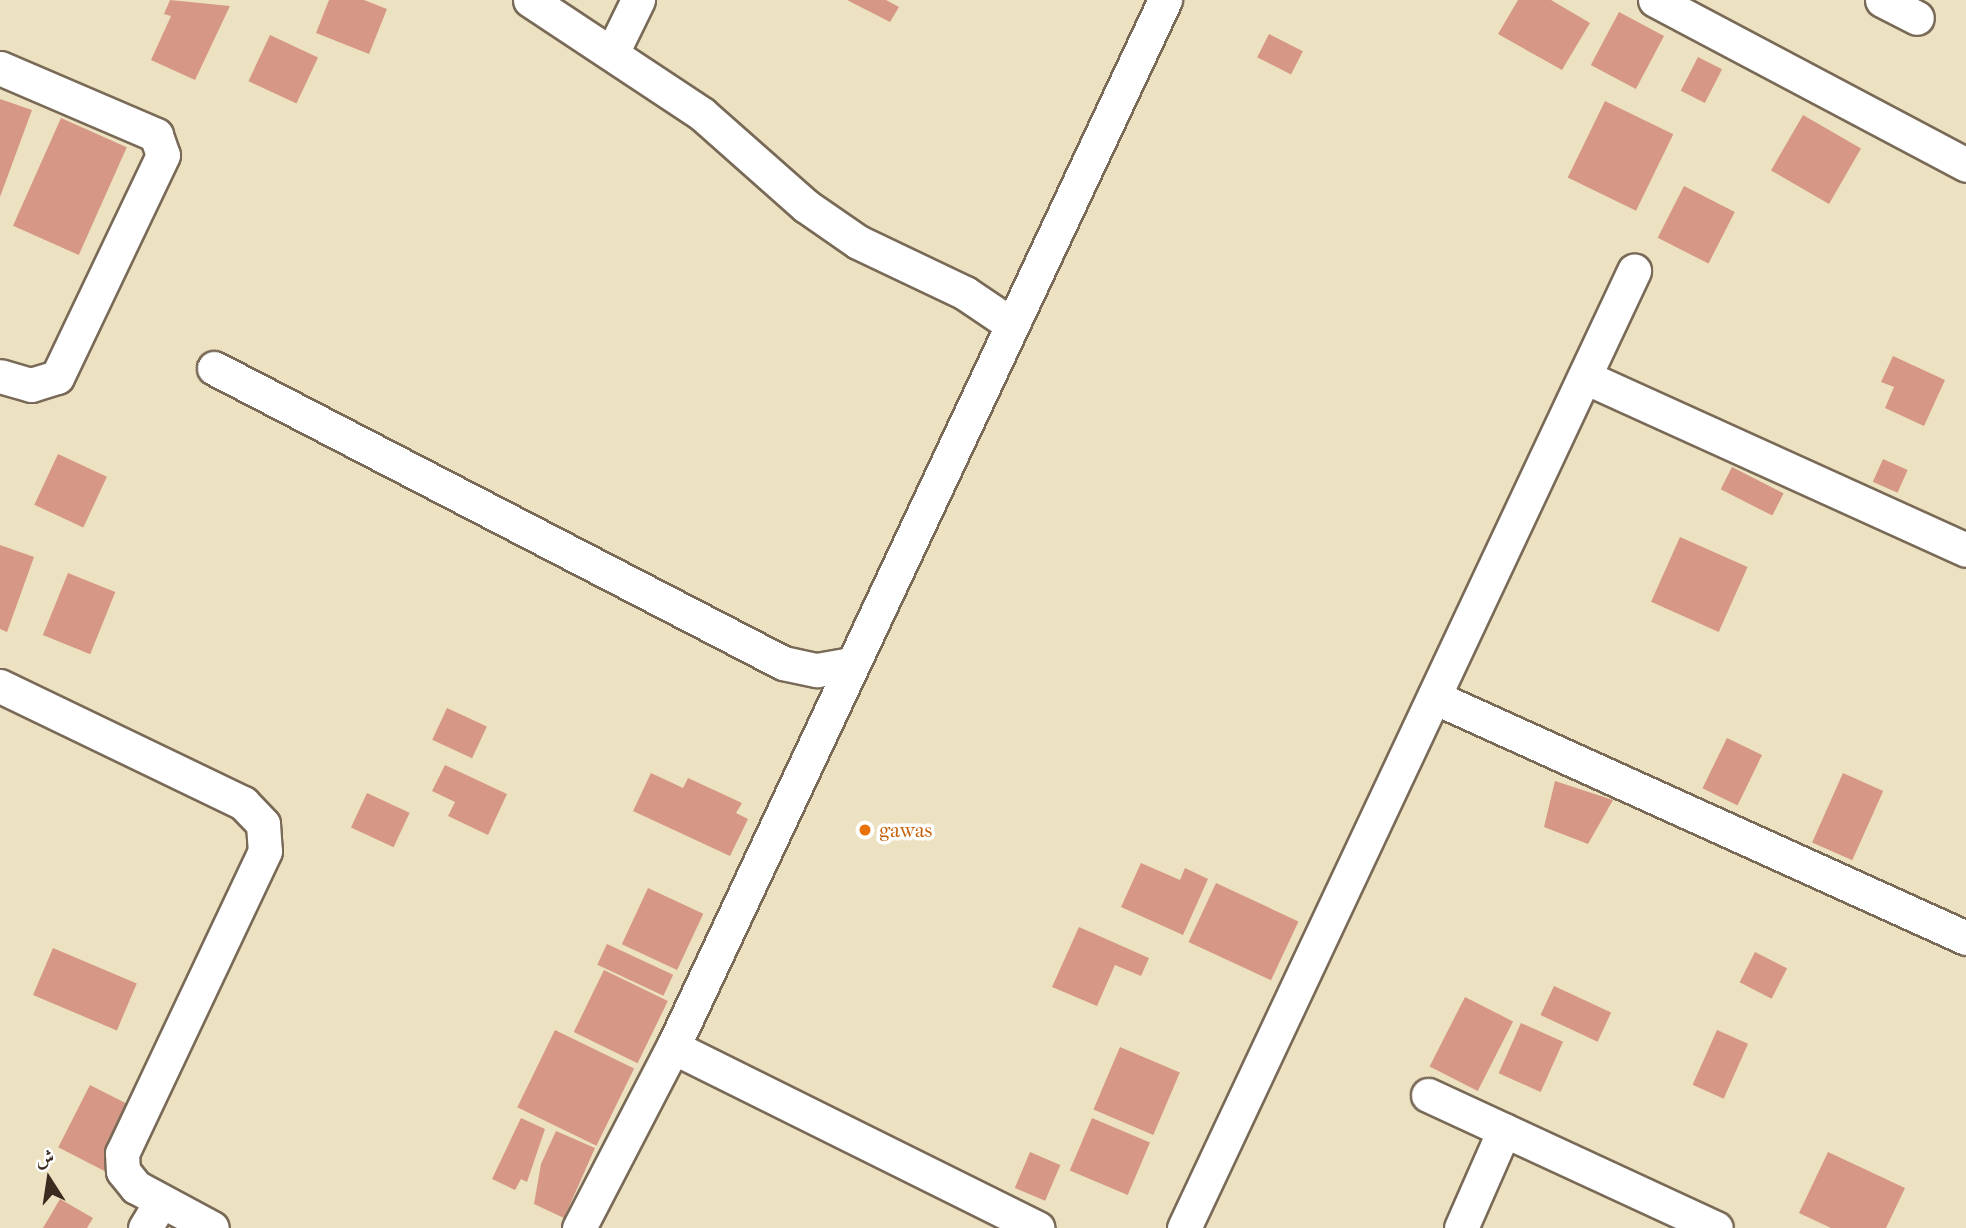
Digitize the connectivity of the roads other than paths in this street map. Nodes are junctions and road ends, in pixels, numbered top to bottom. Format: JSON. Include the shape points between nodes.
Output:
{"nodes":[{"id":1,"x":530,"y":0,"type":"edge"},
{"id":2,"x":638,"y":0,"type":"edge"},
{"id":3,"x":1165,"y":0,"type":"edge"},
{"id":4,"x":1655,"y":0,"type":"edge"},
{"id":5,"x":1882,"y":0,"type":"edge"},
{"id":6,"x":1917,"y":18,"type":"dead end"},
{"id":7,"x":613,"y":51,"type":"junction"},
{"id":8,"x":0,"y":68,"type":"edge"},
{"id":9,"x":1966,"y":165,"type":"edge"},
{"id":10,"x":1634,"y":271,"type":"dead end"},
{"id":11,"x":1011,"y":324,"type":"junction"},
{"id":12,"x":214,"y":368,"type":"dead end"},
{"id":13,"x":0,"y":376,"type":"edge"},
{"id":14,"x":1585,"y":377,"type":"junction"},
{"id":15,"x":1966,"y":550,"type":"edge"},
{"id":16,"x":852,"y":664,"type":"junction"},
{"id":17,"x":0,"y":686,"type":"edge"},
{"id":18,"x":1434,"y":697,"type":"junction"},
{"id":19,"x":1966,"y":938,"type":"edge"},
{"id":20,"x":673,"y":1047,"type":"junction"},
{"id":21,"x":1428,"y":1096,"type":"dead end"},
{"id":22,"x":1504,"y":1130,"type":"junction"},
{"id":23,"x":153,"y":1214,"type":"edge"},
{"id":24,"x":212,"y":1228,"type":"edge"},
{"id":25,"x":579,"y":1228,"type":"edge"},
{"id":26,"x":1037,"y":1228,"type":"edge"},
{"id":27,"x":1184,"y":1228,"type":"edge"},
{"id":28,"x":1461,"y":1228,"type":"edge"},
{"id":29,"x":1716,"y":1228,"type":"edge"}],
"edges":[{"from":1,"to":7,"type":"street"},
{"from":2,"to":7,"type":"street"},
{"from":3,"to":11,"type":"street"},
{"from":4,"to":9,"type":"street"},
{"from":5,"to":6,"type":"street"},
{"from":7,"to":11,"type":"street","via":[[702,114],[806,206]]},
{"from":8,"to":13,"type":"street","via":[[156,135],[163,155],[57,377],[30,385]]},
{"from":10,"to":14,"type":"street"},
{"from":11,"to":16,"type":"street"},
{"from":12,"to":16,"type":"street","via":[[783,663],[817,670]]},
{"from":14,"to":15,"type":"street"},
{"from":14,"to":18,"type":"street"},
{"from":16,"to":20,"type":"street"},
{"from":17,"to":23,"type":"street","via":[[243,803],[263,824],[265,851],[122,1153],[128,1180]]},
{"from":18,"to":19,"type":"street"},
{"from":18,"to":27,"type":"street"},
{"from":20,"to":25,"type":"street"},
{"from":20,"to":26,"type":"street"},
{"from":21,"to":22,"type":"street"},
{"from":22,"to":28,"type":"street"},
{"from":22,"to":29,"type":"street"},
{"from":23,"to":24,"type":"street"}]}
